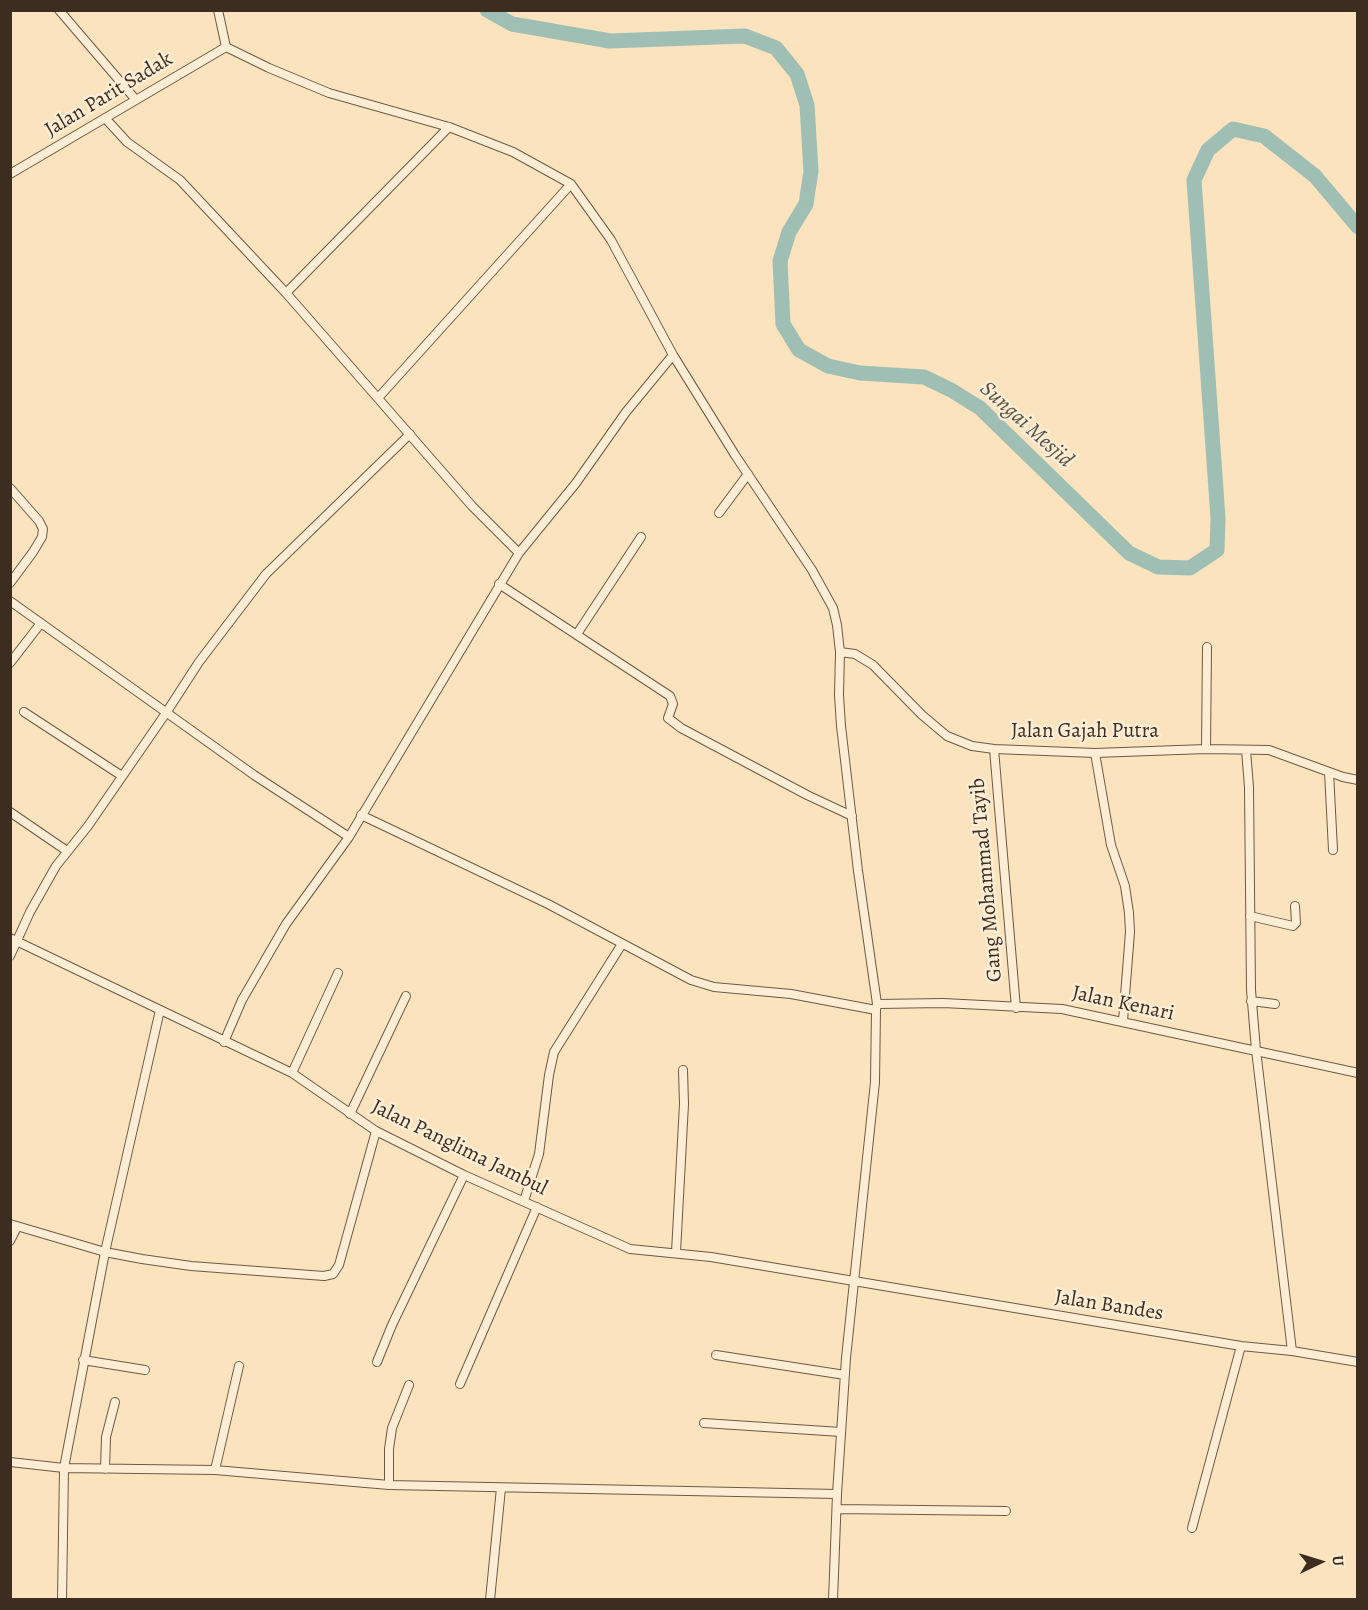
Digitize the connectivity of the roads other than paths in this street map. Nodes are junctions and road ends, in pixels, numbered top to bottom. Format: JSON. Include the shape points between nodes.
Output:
{"nodes":[{"id":1,"x":59,"y":10,"type":"edge"},
{"id":2,"x":218,"y":10,"type":"edge"},
{"id":3,"x":226,"y":47,"type":"junction"},
{"id":4,"x":133,"y":95,"type":"junction"},
{"id":5,"x":105,"y":118,"type":"junction"},
{"id":6,"x":450,"y":127,"type":"junction"},
{"id":7,"x":10,"y":174,"type":"edge"},
{"id":8,"x":571,"y":184,"type":"junction"},
{"id":9,"x":286,"y":293,"type":"junction"},
{"id":10,"x":673,"y":355,"type":"junction"},
{"id":11,"x":378,"y":398,"type":"junction"},
{"id":12,"x":410,"y":435,"type":"junction"},
{"id":13,"x":748,"y":474,"type":"junction"},
{"id":14,"x":10,"y":488,"type":"edge"},
{"id":15,"x":719,"y":513,"type":"dead end"},
{"id":16,"x":641,"y":537,"type":"dead end"},
{"id":17,"x":519,"y":553,"type":"junction"},
{"id":18,"x":10,"y":583,"type":"edge"},
{"id":19,"x":499,"y":584,"type":"junction"},
{"id":20,"x":10,"y":601,"type":"edge"},
{"id":21,"x":41,"y":623,"type":"junction"},
{"id":22,"x":577,"y":634,"type":"junction"},
{"id":23,"x":1208,"y":647,"type":"dead end"},
{"id":24,"x":840,"y":652,"type":"junction"},
{"id":25,"x":10,"y":663,"type":"edge"},
{"id":26,"x":24,"y":712,"type":"dead end"},
{"id":27,"x":166,"y":713,"type":"junction"},
{"id":28,"x":994,"y":749,"type":"junction"},
{"id":29,"x":1206,"y":749,"type":"junction"},
{"id":30,"x":1246,"y":750,"type":"junction"},
{"id":31,"x":1095,"y":753,"type":"junction"},
{"id":32,"x":1329,"y":772,"type":"junction"},
{"id":33,"x":122,"y":776,"type":"junction"},
{"id":34,"x":1358,"y":780,"type":"edge"},
{"id":35,"x":10,"y":812,"type":"edge"},
{"id":36,"x":362,"y":814,"type":"junction"},
{"id":37,"x":852,"y":816,"type":"junction"},
{"id":38,"x":349,"y":837,"type":"junction"},
{"id":39,"x":1333,"y":850,"type":"dead end"},
{"id":40,"x":67,"y":851,"type":"junction"},
{"id":41,"x":1295,"y":906,"type":"dead end"},
{"id":42,"x":1250,"y":916,"type":"junction"},
{"id":43,"x":14,"y":940,"type":"edge"},
{"id":44,"x":622,"y":944,"type":"junction"},
{"id":45,"x":10,"y":956,"type":"edge"},
{"id":46,"x":338,"y":973,"type":"dead end"},
{"id":47,"x":406,"y":996,"type":"dead end"},
{"id":48,"x":1251,"y":1001,"type":"junction"},
{"id":49,"x":1275,"y":1004,"type":"dead end"},
{"id":50,"x":876,"y":1007,"type":"junction"},
{"id":51,"x":1016,"y":1008,"type":"junction"},
{"id":52,"x":160,"y":1010,"type":"junction"},
{"id":53,"x":1123,"y":1021,"type":"junction"},
{"id":54,"x":224,"y":1042,"type":"junction"},
{"id":55,"x":1256,"y":1050,"type":"junction"},
{"id":56,"x":683,"y":1070,"type":"dead end"},
{"id":57,"x":292,"y":1073,"type":"junction"},
{"id":58,"x":1358,"y":1073,"type":"edge"},
{"id":59,"x":350,"y":1114,"type":"junction"},
{"id":60,"x":376,"y":1131,"type":"junction"},
{"id":61,"x":464,"y":1175,"type":"junction"},
{"id":62,"x":524,"y":1201,"type":"junction"},
{"id":63,"x":537,"y":1207,"type":"junction"},
{"id":64,"x":14,"y":1226,"type":"edge"},
{"id":65,"x":10,"y":1240,"type":"edge"},
{"id":66,"x":105,"y":1252,"type":"junction"},
{"id":67,"x":676,"y":1252,"type":"junction"},
{"id":68,"x":854,"y":1281,"type":"junction"},
{"id":69,"x":1241,"y":1346,"type":"junction"},
{"id":70,"x":1292,"y":1351,"type":"junction"},
{"id":71,"x":716,"y":1355,"type":"dead end"},
{"id":72,"x":83,"y":1360,"type":"junction"},
{"id":73,"x":377,"y":1362,"type":"dead end"},
{"id":74,"x":1358,"y":1362,"type":"edge"},
{"id":75,"x":239,"y":1366,"type":"dead end"},
{"id":76,"x":145,"y":1371,"type":"dead end"},
{"id":77,"x":845,"y":1375,"type":"junction"},
{"id":78,"x":460,"y":1384,"type":"dead end"},
{"id":79,"x":409,"y":1385,"type":"dead end"},
{"id":80,"x":115,"y":1402,"type":"dead end"},
{"id":81,"x":704,"y":1423,"type":"dead end"},
{"id":82,"x":841,"y":1432,"type":"junction"},
{"id":83,"x":10,"y":1462,"type":"edge"},
{"id":84,"x":64,"y":1468,"type":"junction"},
{"id":85,"x":105,"y":1469,"type":"junction"},
{"id":86,"x":215,"y":1470,"type":"junction"},
{"id":87,"x":389,"y":1485,"type":"junction"},
{"id":88,"x":501,"y":1488,"type":"junction"},
{"id":89,"x":837,"y":1494,"type":"junction"},
{"id":90,"x":837,"y":1509,"type":"junction"},
{"id":91,"x":1006,"y":1511,"type":"dead end"},
{"id":92,"x":1192,"y":1528,"type":"dead end"},
{"id":93,"x":62,"y":1599,"type":"edge"},
{"id":94,"x":490,"y":1599,"type":"edge"},
{"id":95,"x":833,"y":1599,"type":"edge"}],
"edges":[{"from":1,"to":4,"type":"street"},
{"from":2,"to":3,"type":"street"},
{"from":3,"to":4,"type":"street","name":"Jalan Parit Sadak"},
{"from":3,"to":6,"type":"street","via":[[329,93]]},
{"from":4,"to":5,"type":"street","name":"Jalan Parit Sadak"},
{"from":5,"to":7,"type":"street","name":"Jalan Parit Sadak"},
{"from":5,"to":9,"type":"street","via":[[127,142],[180,180]]},
{"from":6,"to":8,"type":"street","via":[[513,152]]},
{"from":6,"to":9,"type":"street"},
{"from":8,"to":10,"type":"street","via":[[611,240]]},
{"from":8,"to":11,"type":"street"},
{"from":9,"to":11,"type":"street"},
{"from":10,"to":13,"type":"street"},
{"from":10,"to":17,"type":"street"},
{"from":11,"to":12,"type":"street"},
{"from":12,"to":17,"type":"street"},
{"from":12,"to":27,"type":"street","via":[[266,574]]},
{"from":13,"to":15,"type":"street"},
{"from":13,"to":24,"type":"street","via":[[833,608]]},
{"from":14,"to":18,"type":"street","via":[[43,529],[33,552]]},
{"from":16,"to":22,"type":"street"},
{"from":17,"to":19,"type":"street"},
{"from":19,"to":22,"type":"street"},
{"from":19,"to":36,"type":"street"},
{"from":20,"to":21,"type":"street"},
{"from":21,"to":25,"type":"street"},
{"from":21,"to":27,"type":"street"},
{"from":22,"to":37,"type":"street","via":[[670,696],[673,702],[669,718],[681,728]]},
{"from":23,"to":29,"type":"street"},
{"from":24,"to":28,"type":"street","name":"Jalan Gajah Putra","via":[[855,654],[873,665],[947,736]]},
{"from":24,"to":37,"type":"street","via":[[841,716]]},
{"from":26,"to":33,"type":"street"},
{"from":27,"to":33,"type":"street"},
{"from":27,"to":38,"type":"street"},
{"from":28,"to":31,"type":"street","name":"Jalan Gajah Putra"},
{"from":28,"to":51,"type":"street","name":"Gang Mohammad Tayib"},
{"from":29,"to":30,"type":"street","name":"Jalan Gajah Putra"},
{"from":29,"to":31,"type":"street","name":"Jalan Gajah Putra"},
{"from":30,"to":32,"type":"street","name":"Jalan Gajah Putra","via":[[1269,750]]},
{"from":30,"to":42,"type":"street"},
{"from":31,"to":53,"type":"street","via":[[1111,845],[1125,886],[1130,918]]},
{"from":32,"to":34,"type":"street","name":"Jalan Gajah Putra"},
{"from":32,"to":39,"type":"street"},
{"from":33,"to":40,"type":"street"},
{"from":35,"to":40,"type":"street"},
{"from":36,"to":38,"type":"street"},
{"from":36,"to":44,"type":"street","name":"Jalan Kenari"},
{"from":37,"to":50,"type":"street"},
{"from":38,"to":54,"type":"street","via":[[286,924],[242,1000]]},
{"from":40,"to":43,"type":"street"},
{"from":41,"to":42,"type":"street","via":[[1293,926]]},
{"from":42,"to":48,"type":"street"},
{"from":43,"to":45,"type":"street"},
{"from":43,"to":52,"type":"street","name":"Jalan Panglima Jambul"},
{"from":44,"to":50,"type":"street","name":"Jalan Kenari","via":[[681,976],[714,987]]},
{"from":44,"to":62,"type":"street","via":[[554,1052],[539,1154]]},
{"from":46,"to":57,"type":"street"},
{"from":47,"to":59,"type":"street"},
{"from":48,"to":49,"type":"street"},
{"from":48,"to":55,"type":"street"},
{"from":50,"to":51,"type":"street","name":"Jalan Kenari","via":[[944,1003]]},
{"from":50,"to":68,"type":"street","via":[[874,1082]]},
{"from":51,"to":53,"type":"street","name":"Jalan Kenari","via":[[1062,1009]]},
{"from":52,"to":54,"type":"street","name":"Jalan Panglima Jambul"},
{"from":52,"to":66,"type":"street"},
{"from":53,"to":55,"type":"street","name":"Jalan Kenari"},
{"from":54,"to":57,"type":"street","name":"Jalan Panglima Jambul"},
{"from":55,"to":58,"type":"street","name":"Jalan Kenari"},
{"from":55,"to":70,"type":"street"},
{"from":56,"to":67,"type":"street"},
{"from":57,"to":59,"type":"street","name":"Jalan Panglima Jambul"},
{"from":59,"to":60,"type":"street","name":"Jalan Panglima Jambul"},
{"from":60,"to":61,"type":"street","name":"Jalan Panglima Jambul"},
{"from":60,"to":66,"type":"street","via":[[339,1265],[333,1274],[191,1266]]},
{"from":61,"to":62,"type":"street","name":"Jalan Panglima Jambul"},
{"from":61,"to":73,"type":"street"},
{"from":62,"to":63,"type":"street","name":"Jalan Panglima Jambul"},
{"from":63,"to":67,"type":"street","name":"Jalan Panglima Jambul","via":[[630,1249]]},
{"from":63,"to":78,"type":"street"},
{"from":64,"to":65,"type":"street"},
{"from":64,"to":66,"type":"street"},
{"from":66,"to":72,"type":"street"},
{"from":67,"to":68,"type":"street","name":"Jalan Panglima Jambul"},
{"from":68,"to":69,"type":"street","name":"Jalan Bandes"},
{"from":68,"to":77,"type":"street"},
{"from":69,"to":70,"type":"street","name":"Jalan Bandes"},
{"from":69,"to":92,"type":"street"},
{"from":70,"to":74,"type":"street","name":"Jalan Bandes"},
{"from":71,"to":77,"type":"street"},
{"from":72,"to":76,"type":"street"},
{"from":72,"to":84,"type":"street"},
{"from":75,"to":86,"type":"street"},
{"from":77,"to":82,"type":"street"},
{"from":79,"to":87,"type":"street","via":[[392,1428]]},
{"from":80,"to":85,"type":"street","via":[[106,1437]]},
{"from":81,"to":82,"type":"street"},
{"from":82,"to":89,"type":"street"},
{"from":83,"to":84,"type":"street"},
{"from":84,"to":85,"type":"street"},
{"from":84,"to":93,"type":"street"},
{"from":85,"to":86,"type":"street"},
{"from":86,"to":87,"type":"street"},
{"from":87,"to":88,"type":"street"},
{"from":88,"to":89,"type":"street"},
{"from":88,"to":94,"type":"street"},
{"from":89,"to":90,"type":"street"},
{"from":90,"to":91,"type":"street"},
{"from":90,"to":95,"type":"street"}]}
